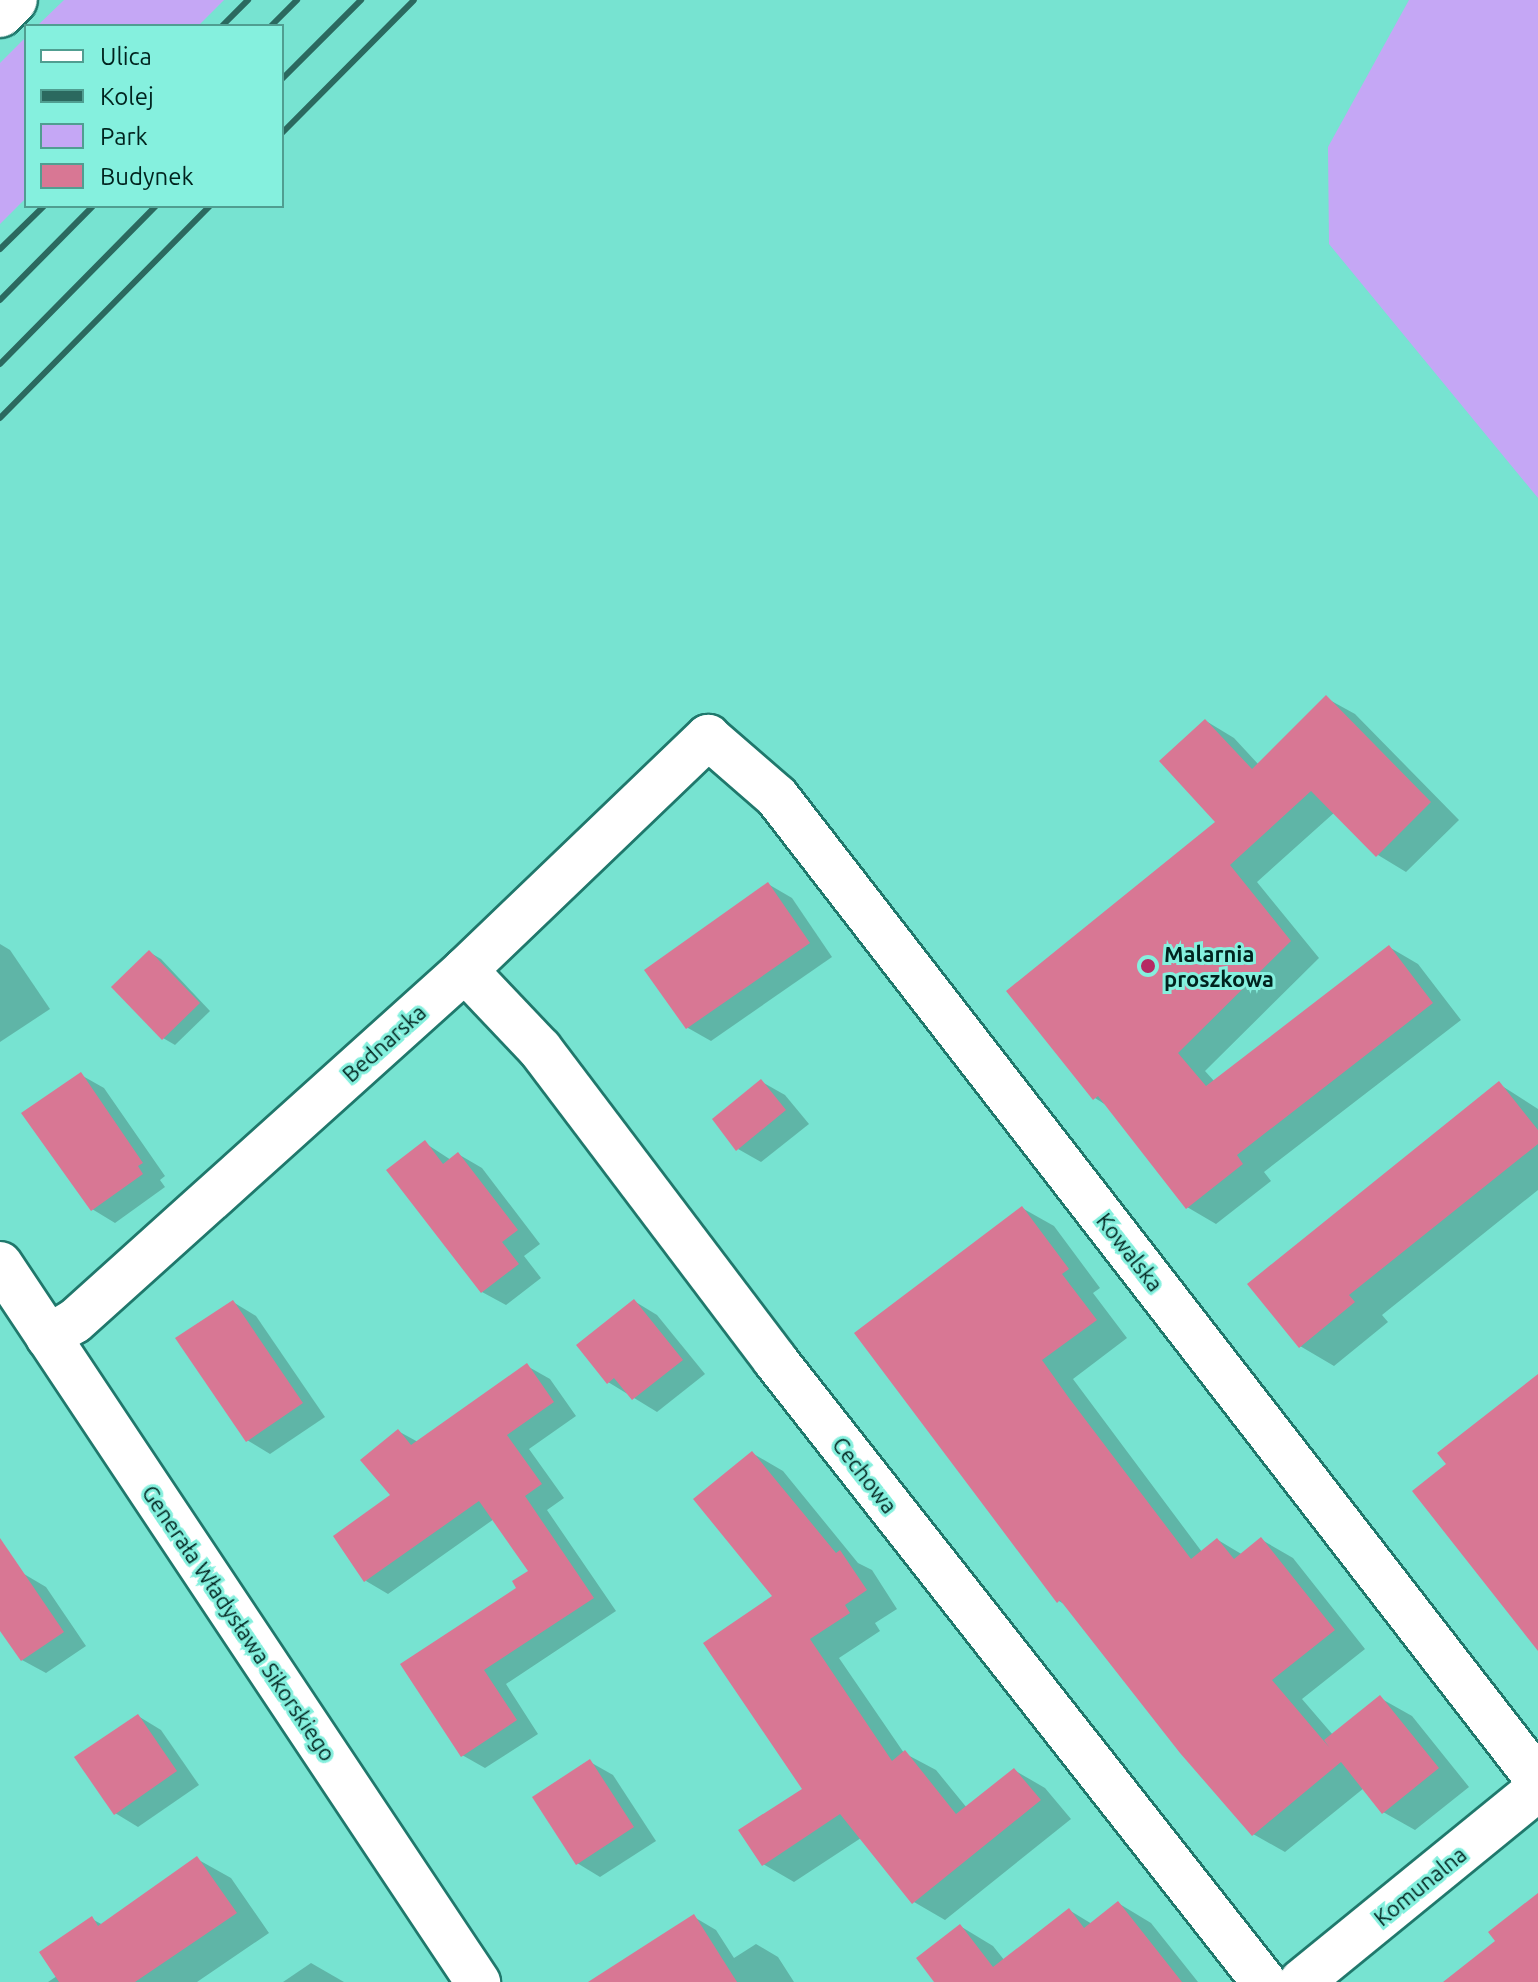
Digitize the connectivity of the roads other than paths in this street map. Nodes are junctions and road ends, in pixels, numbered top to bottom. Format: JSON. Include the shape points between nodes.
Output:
{"nodes":[{"id":1,"x":15,"y":0,"type":"edge"},
{"id":2,"x":0,"y":15,"type":"edge"},
{"id":3,"x":708,"y":737,"type":"joint"},
{"id":4,"x":465,"y":970,"type":"junction"},
{"id":5,"x":0,"y":1264,"type":"edge"},
{"id":6,"x":48,"y":1337,"type":"junction"},
{"id":7,"x":1538,"y":1780,"type":"edge"},
{"id":8,"x":1538,"y":1789,"type":"edge"},
{"id":9,"x":478,"y":1982,"type":"edge"},
{"id":10,"x":1264,"y":1982,"type":"edge"},
{"id":11,"x":1301,"y":1982,"type":"edge"}],
"edges":[{"from":1,"to":2,"type":"street"},
{"from":3,"to":4,"type":"street","name":"Bednarska"},
{"from":3,"to":7,"type":"street","name":"Kowalska","via":[[777,797]]},
{"from":4,"to":6,"type":"street","name":"Bednarska","via":[[75,1321]]},
{"from":4,"to":10,"type":"street","name":"Cechowa","via":[[540,1049],[775,1360]]},
{"from":5,"to":6,"type":"street","name":"Generała Władysława Sikorskiego"},
{"from":6,"to":9,"type":"street","name":"Generała Władysława Sikorskiego"},
{"from":8,"to":11,"type":"street","name":"Komunalna"}]}
